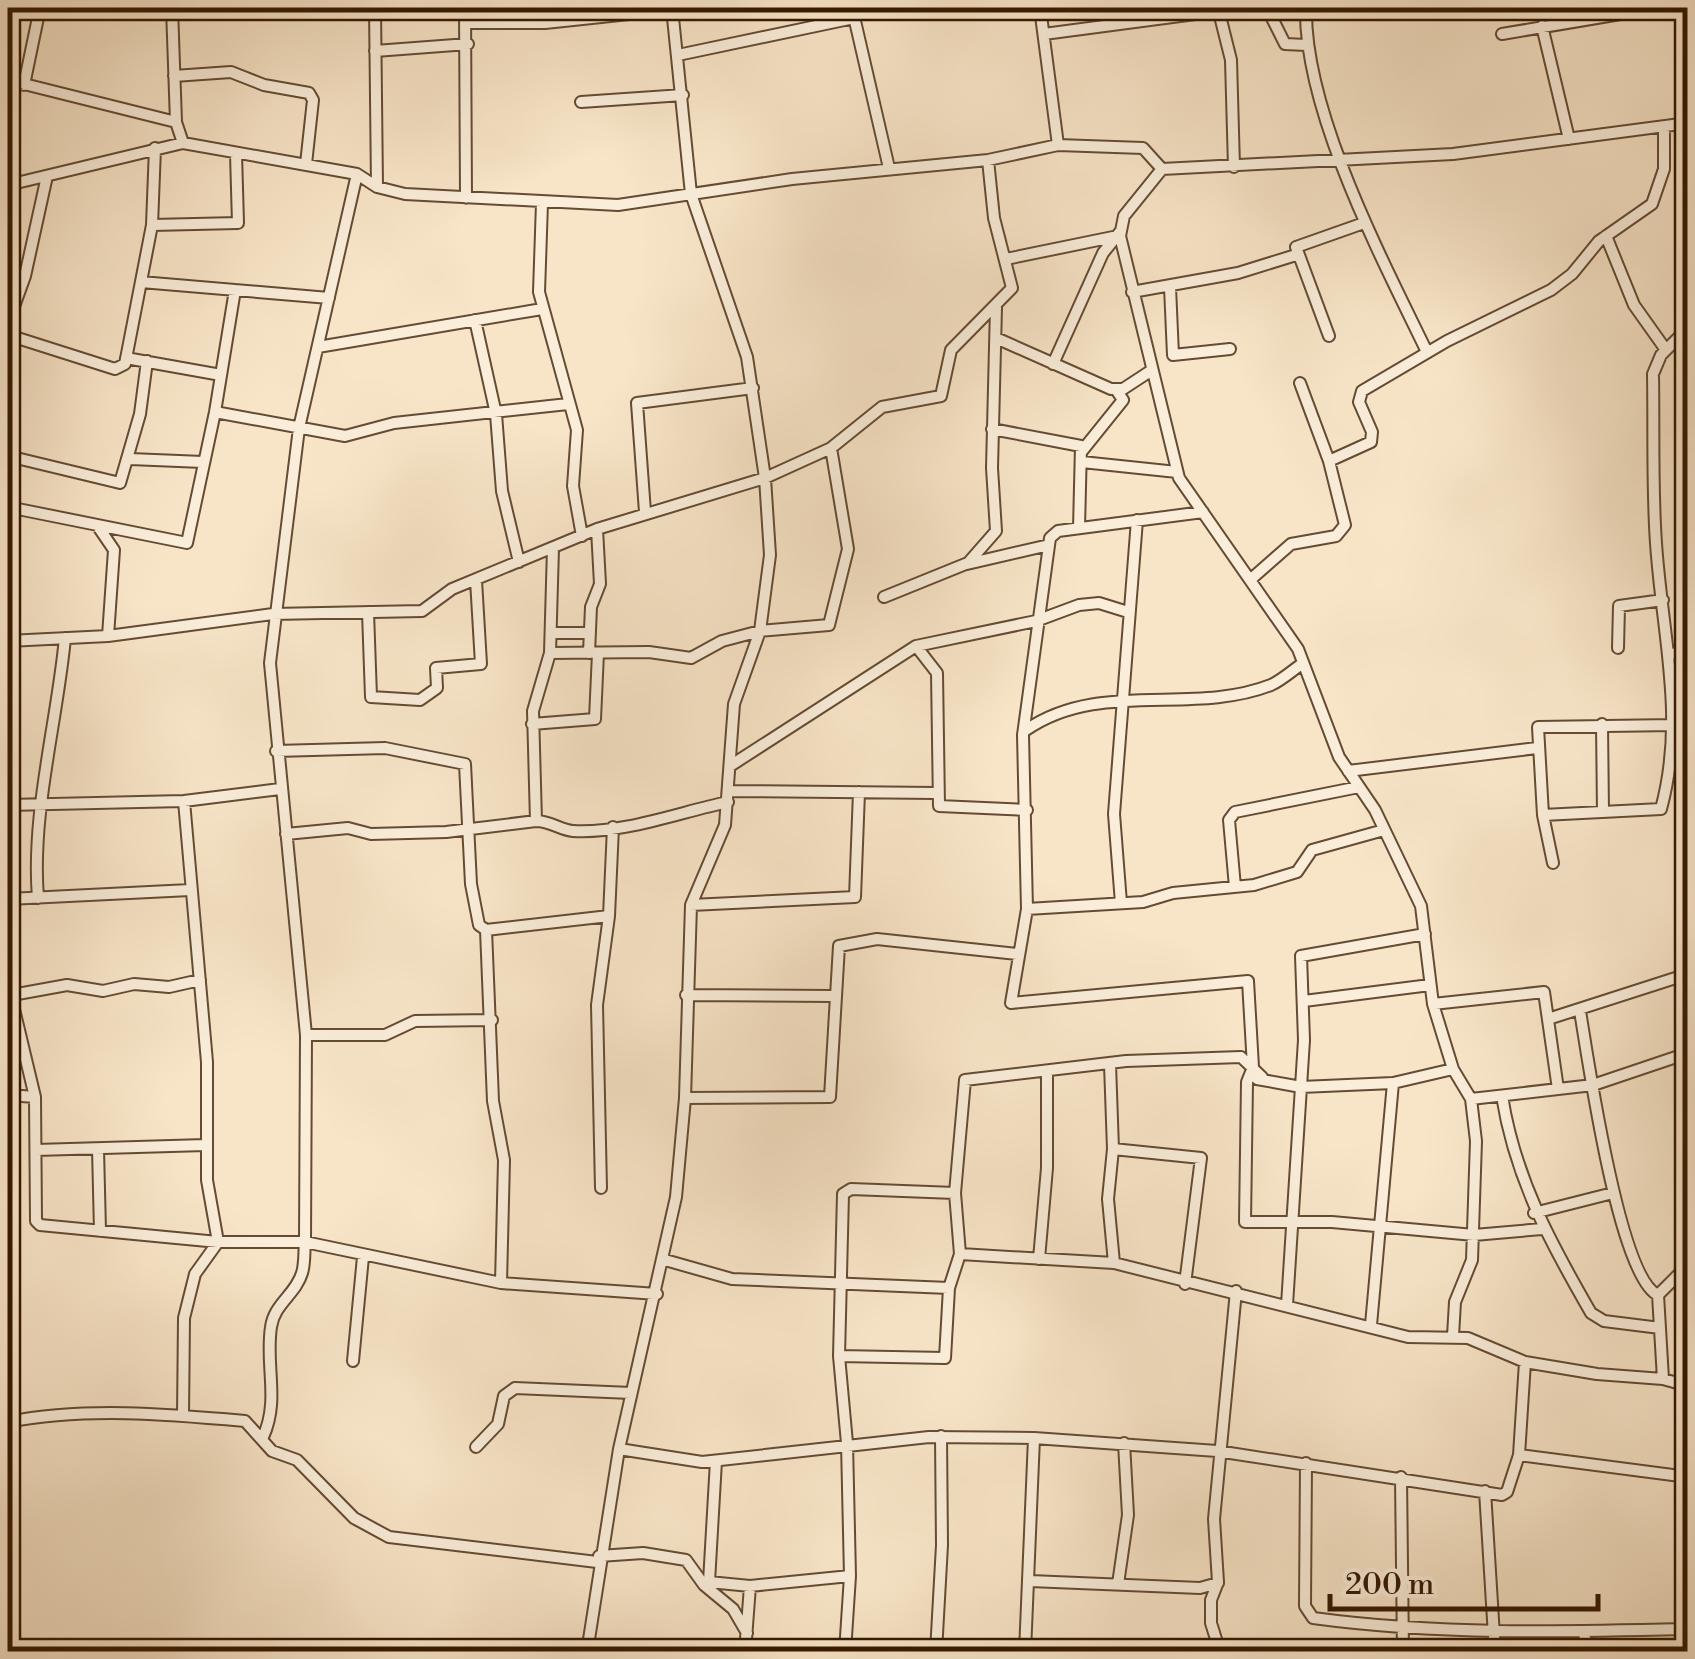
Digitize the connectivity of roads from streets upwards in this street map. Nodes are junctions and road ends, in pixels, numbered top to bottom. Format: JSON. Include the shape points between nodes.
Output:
{"nodes":[{"id":1,"x":40,"y":8,"type":"edge"},
{"id":2,"x":172,"y":8,"type":"edge"},
{"id":3,"x":375,"y":8,"type":"edge"},
{"id":4,"x":464,"y":8,"type":"edge"},
{"id":5,"x":675,"y":8,"type":"edge"},
{"id":6,"x":1040,"y":8,"type":"edge"},
{"id":7,"x":1132,"y":8,"type":"edge"},
{"id":8,"x":1267,"y":8,"type":"edge"},
{"id":9,"x":1306,"y":8,"type":"edge"},
{"id":10,"x":1566,"y":8,"type":"edge"},
{"id":11,"x":1656,"y":8,"type":"edge"},
{"id":12,"x":1218,"y":9,"type":"edge"},
{"id":13,"x":853,"y":13,"type":"edge"},
{"id":14,"x":1133,"y":21,"type":"junction"},
{"id":15,"x":1567,"y":22,"type":"junction"},
{"id":16,"x":468,"y":23,"type":"junction"},
{"id":17,"x":1542,"y":26,"type":"junction"},
{"id":18,"x":1044,"y":34,"type":"junction"},
{"id":19,"x":1502,"y":34,"type":"dead end"},
{"id":20,"x":468,"y":44,"type":"junction"},
{"id":21,"x":1306,"y":44,"type":"junction"},
{"id":22,"x":374,"y":51,"type":"junction"},
{"id":23,"x":678,"y":55,"type":"junction"},
{"id":24,"x":174,"y":76,"type":"junction"},
{"id":25,"x":8,"y":80,"type":"edge"},
{"id":26,"x":24,"y":85,"type":"junction"},
{"id":27,"x":683,"y":96,"type":"junction"},
{"id":28,"x":582,"y":102,"type":"dead end"},
{"id":29,"x":176,"y":122,"type":"junction"},
{"id":30,"x":1688,"y":123,"type":"edge"},
{"id":31,"x":1664,"y":127,"type":"junction"},
{"id":32,"x":1568,"y":139,"type":"junction"},
{"id":33,"x":182,"y":143,"type":"junction"},
{"id":34,"x":1058,"y":145,"type":"junction"},
{"id":35,"x":155,"y":148,"type":"junction"},
{"id":36,"x":236,"y":154,"type":"junction"},
{"id":37,"x":988,"y":160,"type":"junction"},
{"id":38,"x":1343,"y":163,"type":"junction"},
{"id":39,"x":306,"y":164,"type":"junction"},
{"id":40,"x":1234,"y":167,"type":"junction"},
{"id":41,"x":889,"y":168,"type":"junction"},
{"id":42,"x":1162,"y":169,"type":"junction"},
{"id":43,"x":356,"y":174,"type":"junction"},
{"id":44,"x":48,"y":176,"type":"junction"},
{"id":45,"x":8,"y":185,"type":"edge"},
{"id":46,"x":377,"y":186,"type":"junction"},
{"id":47,"x":691,"y":194,"type":"junction"},
{"id":48,"x":466,"y":198,"type":"junction"},
{"id":49,"x":542,"y":203,"type":"junction"},
{"id":50,"x":1364,"y":223,"type":"junction"},
{"id":51,"x":152,"y":225,"type":"junction"},
{"id":52,"x":1118,"y":234,"type":"junction"},
{"id":53,"x":1606,"y":236,"type":"junction"},
{"id":54,"x":1296,"y":255,"type":"junction"},
{"id":55,"x":1006,"y":259,"type":"junction"},
{"id":56,"x":141,"y":282,"type":"junction"},
{"id":57,"x":1170,"y":288,"type":"junction"},
{"id":58,"x":235,"y":290,"type":"junction"},
{"id":59,"x":1132,"y":292,"type":"junction"},
{"id":60,"x":329,"y":298,"type":"junction"},
{"id":61,"x":996,"y":308,"type":"junction"},
{"id":62,"x":542,"y":309,"type":"junction"},
{"id":63,"x":475,"y":320,"type":"junction"},
{"id":64,"x":8,"y":322,"type":"edge"},
{"id":65,"x":1688,"y":328,"type":"edge"},
{"id":66,"x":8,"y":334,"type":"edge"},
{"id":67,"x":1329,"y":336,"type":"dead end"},
{"id":68,"x":996,"y":338,"type":"junction"},
{"id":69,"x":318,"y":347,"type":"junction"},
{"id":70,"x":1230,"y":350,"type":"dead end"},
{"id":71,"x":1666,"y":350,"type":"junction"},
{"id":72,"x":1427,"y":352,"type":"junction"},
{"id":73,"x":126,"y":358,"type":"junction"},
{"id":74,"x":147,"y":362,"type":"junction"},
{"id":75,"x":1053,"y":364,"type":"junction"},
{"id":76,"x":1152,"y":370,"type":"junction"},
{"id":77,"x":221,"y":375,"type":"junction"},
{"id":78,"x":1300,"y":383,"type":"dead end"},
{"id":79,"x":752,"y":388,"type":"junction"},
{"id":80,"x":1117,"y":390,"type":"junction"},
{"id":81,"x":568,"y":404,"type":"junction"},
{"id":82,"x":216,"y":412,"type":"junction"},
{"id":83,"x":496,"y":414,"type":"junction"},
{"id":84,"x":300,"y":428,"type":"junction"},
{"id":85,"x":992,"y":430,"type":"junction"},
{"id":86,"x":831,"y":448,"type":"junction"},
{"id":87,"x":8,"y":456,"type":"edge"},
{"id":88,"x":1082,"y":456,"type":"junction"},
{"id":89,"x":130,"y":458,"type":"junction"},
{"id":90,"x":1329,"y":460,"type":"junction"},
{"id":91,"x":203,"y":462,"type":"junction"},
{"id":92,"x":1177,"y":472,"type":"junction"},
{"id":93,"x":765,"y":478,"type":"junction"},
{"id":94,"x":8,"y":506,"type":"edge"},
{"id":95,"x":644,"y":512,"type":"junction"},
{"id":96,"x":1203,"y":512,"type":"junction"},
{"id":97,"x":1137,"y":520,"type":"junction"},
{"id":98,"x":97,"y":526,"type":"junction"},
{"id":99,"x":1080,"y":528,"type":"junction"},
{"id":100,"x":597,"y":529,"type":"junction"},
{"id":101,"x":582,"y":536,"type":"junction"},
{"id":102,"x":1049,"y":545,"type":"junction"},
{"id":103,"x":552,"y":548,"type":"junction"},
{"id":104,"x":519,"y":562,"type":"junction"},
{"id":105,"x":966,"y":564,"type":"junction"},
{"id":106,"x":476,"y":580,"type":"junction"},
{"id":107,"x":1250,"y":580,"type":"junction"},
{"id":108,"x":884,"y":597,"type":"dead end"},
{"id":109,"x":1663,"y":600,"type":"junction"},
{"id":110,"x":368,"y":612,"type":"junction"},
{"id":111,"x":1128,"y":612,"type":"junction"},
{"id":112,"x":273,"y":614,"type":"junction"},
{"id":113,"x":1036,"y":621,"type":"junction"},
{"id":114,"x":760,"y":630,"type":"junction"},
{"id":115,"x":552,"y":633,"type":"junction"},
{"id":116,"x":590,"y":633,"type":"junction"},
{"id":117,"x":108,"y":636,"type":"junction"},
{"id":118,"x":65,"y":638,"type":"junction"},
{"id":119,"x":8,"y":641,"type":"edge"},
{"id":120,"x":916,"y":646,"type":"junction"},
{"id":121,"x":1618,"y":648,"type":"dead end"},
{"id":122,"x":550,"y":652,"type":"junction"},
{"id":123,"x":594,"y":653,"type":"junction"},
{"id":124,"x":1688,"y":653,"type":"edge"},
{"id":125,"x":1668,"y":654,"type":"junction"},
{"id":126,"x":1303,"y":663,"type":"junction"},
{"id":127,"x":1124,"y":699,"type":"junction"},
{"id":128,"x":532,"y":724,"type":"junction"},
{"id":129,"x":1602,"y":724,"type":"junction"},
{"id":130,"x":1674,"y":725,"type":"junction"},
{"id":131,"x":1026,"y":730,"type":"junction"},
{"id":132,"x":1537,"y":748,"type":"junction"},
{"id":133,"x":276,"y":750,"type":"junction"},
{"id":134,"x":730,"y":766,"type":"junction"},
{"id":135,"x":1348,"y":771,"type":"junction"},
{"id":136,"x":1359,"y":787,"type":"junction"},
{"id":137,"x":280,"y":789,"type":"junction"},
{"id":138,"x":859,"y":792,"type":"junction"},
{"id":139,"x":936,"y":794,"type":"junction"},
{"id":140,"x":728,"y":796,"type":"junction"},
{"id":141,"x":184,"y":801,"type":"junction"},
{"id":142,"x":44,"y":802,"type":"junction"},
{"id":143,"x":8,"y":805,"type":"edge"},
{"id":144,"x":1027,"y":810,"type":"junction"},
{"id":145,"x":1603,"y":812,"type":"junction"},
{"id":146,"x":1543,"y":816,"type":"junction"},
{"id":147,"x":536,"y":820,"type":"junction"},
{"id":148,"x":613,"y":827,"type":"junction"},
{"id":149,"x":467,"y":829,"type":"junction"},
{"id":150,"x":1384,"y":830,"type":"junction"},
{"id":151,"x":286,"y":834,"type":"junction"},
{"id":152,"x":1553,"y":863,"type":"dead end"},
{"id":153,"x":1235,"y":888,"type":"junction"},
{"id":154,"x":190,"y":890,"type":"junction"},
{"id":155,"x":38,"y":898,"type":"junction"},
{"id":156,"x":8,"y":900,"type":"edge"},
{"id":157,"x":1122,"y":903,"type":"junction"},
{"id":158,"x":690,"y":905,"type":"junction"},
{"id":159,"x":1027,"y":910,"type":"junction"},
{"id":160,"x":609,"y":916,"type":"junction"},
{"id":161,"x":486,"y":930,"type":"junction"},
{"id":162,"x":1426,"y":934,"type":"junction"},
{"id":163,"x":1018,"y":954,"type":"junction"},
{"id":164,"x":1688,"y":974,"type":"edge"},
{"id":165,"x":200,"y":980,"type":"junction"},
{"id":166,"x":1430,"y":985,"type":"junction"},
{"id":167,"x":10,"y":989,"type":"edge"},
{"id":168,"x":686,"y":994,"type":"junction"},
{"id":169,"x":832,"y":996,"type":"junction"},
{"id":170,"x":1304,"y":1001,"type":"junction"},
{"id":171,"x":1432,"y":1004,"type":"junction"},
{"id":172,"x":1580,"y":1011,"type":"junction"},
{"id":173,"x":1548,"y":1019,"type":"junction"},
{"id":174,"x":492,"y":1020,"type":"junction"},
{"id":175,"x":306,"y":1035,"type":"junction"},
{"id":176,"x":1688,"y":1053,"type":"edge"},
{"id":177,"x":1110,"y":1064,"type":"junction"},
{"id":178,"x":1253,"y":1067,"type":"junction"},
{"id":179,"x":1453,"y":1069,"type":"junction"},
{"id":180,"x":1047,"y":1072,"type":"junction"},
{"id":181,"x":1262,"y":1077,"type":"junction"},
{"id":182,"x":1247,"y":1082,"type":"junction"},
{"id":183,"x":1393,"y":1083,"type":"junction"},
{"id":184,"x":1592,"y":1085,"type":"junction"},
{"id":185,"x":1301,"y":1087,"type":"junction"},
{"id":186,"x":1558,"y":1089,"type":"junction"},
{"id":187,"x":8,"y":1096,"type":"edge"},
{"id":188,"x":1502,"y":1096,"type":"junction"},
{"id":189,"x":35,"y":1097,"type":"junction"},
{"id":190,"x":685,"y":1098,"type":"junction"},
{"id":191,"x":1471,"y":1100,"type":"junction"},
{"id":192,"x":206,"y":1145,"type":"junction"},
{"id":193,"x":98,"y":1149,"type":"junction"},
{"id":194,"x":1112,"y":1149,"type":"junction"},
{"id":195,"x":36,"y":1150,"type":"junction"},
{"id":196,"x":601,"y":1188,"type":"dead end"},
{"id":197,"x":956,"y":1193,"type":"junction"},
{"id":198,"x":1613,"y":1193,"type":"junction"},
{"id":199,"x":1534,"y":1213,"type":"junction"},
{"id":200,"x":1292,"y":1223,"type":"junction"},
{"id":201,"x":1542,"y":1229,"type":"junction"},
{"id":202,"x":1380,"y":1230,"type":"junction"},
{"id":203,"x":100,"y":1231,"type":"junction"},
{"id":204,"x":1474,"y":1234,"type":"junction"},
{"id":205,"x":218,"y":1242,"type":"junction"},
{"id":206,"x":305,"y":1242,"type":"junction"},
{"id":207,"x":960,"y":1254,"type":"junction"},
{"id":208,"x":362,"y":1257,"type":"junction"},
{"id":209,"x":1039,"y":1258,"type":"junction"},
{"id":210,"x":665,"y":1260,"type":"junction"},
{"id":211,"x":1114,"y":1263,"type":"junction"},
{"id":212,"x":1688,"y":1265,"type":"edge"},
{"id":213,"x":501,"y":1283,"type":"junction"},
{"id":214,"x":1185,"y":1284,"type":"junction"},
{"id":215,"x":842,"y":1286,"type":"junction"},
{"id":216,"x":949,"y":1288,"type":"junction"},
{"id":217,"x":1236,"y":1291,"type":"junction"},
{"id":218,"x":657,"y":1294,"type":"junction"},
{"id":219,"x":1658,"y":1295,"type":"junction"},
{"id":220,"x":1287,"y":1304,"type":"junction"},
{"id":221,"x":1371,"y":1325,"type":"junction"},
{"id":222,"x":1660,"y":1328,"type":"junction"},
{"id":223,"x":1453,"y":1336,"type":"junction"},
{"id":224,"x":840,"y":1356,"type":"junction"},
{"id":225,"x":352,"y":1361,"type":"dead end"},
{"id":226,"x":1525,"y":1362,"type":"junction"},
{"id":227,"x":1663,"y":1379,"type":"junction"},
{"id":228,"x":1688,"y":1386,"type":"edge"},
{"id":229,"x":631,"y":1393,"type":"junction"},
{"id":230,"x":183,"y":1416,"type":"junction"},
{"id":231,"x":8,"y":1422,"type":"edge"},
{"id":232,"x":263,"y":1436,"type":"junction"},
{"id":233,"x":941,"y":1436,"type":"junction"},
{"id":234,"x":1034,"y":1438,"type":"junction"},
{"id":235,"x":847,"y":1443,"type":"junction"},
{"id":236,"x":1124,"y":1443,"type":"junction"},
{"id":237,"x":476,"y":1447,"type":"dead end"},
{"id":238,"x":618,"y":1449,"type":"junction"},
{"id":239,"x":1217,"y":1451,"type":"junction"},
{"id":240,"x":1520,"y":1456,"type":"junction"},
{"id":241,"x":716,"y":1462,"type":"junction"},
{"id":242,"x":1306,"y":1463,"type":"junction"},
{"id":243,"x":1400,"y":1476,"type":"junction"},
{"id":244,"x":1688,"y":1477,"type":"edge"},
{"id":245,"x":1486,"y":1491,"type":"junction"},
{"id":246,"x":598,"y":1559,"type":"junction"},
{"id":247,"x":850,"y":1576,"type":"junction"},
{"id":248,"x":1030,"y":1580,"type":"junction"},
{"id":249,"x":1218,"y":1582,"type":"junction"},
{"id":250,"x":1118,"y":1584,"type":"junction"},
{"id":251,"x":750,"y":1586,"type":"junction"},
{"id":252,"x":1688,"y":1629,"type":"edge"},
{"id":253,"x":1403,"y":1630,"type":"junction"},
{"id":254,"x":1584,"y":1632,"type":"junction"},
{"id":255,"x":747,"y":1634,"type":"junction"},
{"id":256,"x":1492,"y":1634,"type":"junction"},
{"id":257,"x":587,"y":1652,"type":"edge"},
{"id":258,"x":745,"y":1652,"type":"edge"},
{"id":259,"x":845,"y":1652,"type":"edge"},
{"id":260,"x":936,"y":1652,"type":"edge"},
{"id":261,"x":1025,"y":1652,"type":"edge"},
{"id":262,"x":1220,"y":1652,"type":"edge"},
{"id":263,"x":1403,"y":1652,"type":"edge"},
{"id":264,"x":1495,"y":1652,"type":"edge"},
{"id":265,"x":1587,"y":1652,"type":"edge"}],
"edges":[{"from":1,"to":26,"type":"street"},
{"from":2,"to":24,"type":"street"},
{"from":3,"to":22,"type":"street"},
{"from":4,"to":16,"type":"street"},
{"from":5,"to":16,"type":"street","via":[[545,23]]},
{"from":5,"to":23,"type":"street"},
{"from":6,"to":18,"type":"street"},
{"from":7,"to":14,"type":"street"},
{"from":8,"to":21,"type":"street","via":[[1282,41]]},
{"from":9,"to":21,"type":"street"},
{"from":10,"to":15,"type":"street"},
{"from":11,"to":15,"type":"street"},
{"from":12,"to":14,"type":"street"},
{"from":12,"to":40,"type":"street","via":[[1230,60]]},
{"from":13,"to":23,"type":"street"},
{"from":13,"to":41,"type":"street"},
{"from":14,"to":18,"type":"street"},
{"from":15,"to":17,"type":"street"},
{"from":16,"to":20,"type":"street"},
{"from":17,"to":19,"type":"street"},
{"from":17,"to":32,"type":"street"},
{"from":18,"to":34,"type":"street"},
{"from":20,"to":22,"type":"street"},
{"from":20,"to":48,"type":"street"},
{"from":21,"to":38,"type":"street"},
{"from":22,"to":46,"type":"street"},
{"from":23,"to":27,"type":"street"},
{"from":24,"to":29,"type":"street"},
{"from":24,"to":39,"type":"street","via":[[236,73],[309,93]]},
{"from":25,"to":26,"type":"street"},
{"from":26,"to":29,"type":"street"},
{"from":27,"to":28,"type":"street"},
{"from":27,"to":47,"type":"street"},
{"from":29,"to":33,"type":"street"},
{"from":30,"to":31,"type":"street"},
{"from":31,"to":32,"type":"street"},
{"from":31,"to":53,"type":"street","via":[[1660,190],[1652,204]]},
{"from":32,"to":38,"type":"street"},
{"from":33,"to":35,"type":"street"},
{"from":33,"to":36,"type":"street"},
{"from":34,"to":37,"type":"street"},
{"from":34,"to":42,"type":"street","via":[[1143,148]]},
{"from":35,"to":44,"type":"street"},
{"from":35,"to":51,"type":"street"},
{"from":36,"to":39,"type":"street"},
{"from":36,"to":51,"type":"street","via":[[238,223]]},
{"from":37,"to":41,"type":"street"},
{"from":37,"to":55,"type":"street"},
{"from":38,"to":40,"type":"street"},
{"from":38,"to":50,"type":"street"},
{"from":39,"to":43,"type":"street"},
{"from":40,"to":42,"type":"street"},
{"from":41,"to":47,"type":"street"},
{"from":42,"to":52,"type":"street","via":[[1124,216]]},
{"from":43,"to":46,"type":"street"},
{"from":43,"to":60,"type":"street"},
{"from":44,"to":45,"type":"street"},
{"from":44,"to":64,"type":"street"},
{"from":46,"to":48,"type":"street"},
{"from":47,"to":49,"type":"street","via":[[618,205]]},
{"from":47,"to":79,"type":"street","via":[[748,357]]},
{"from":48,"to":49,"type":"street"},
{"from":49,"to":62,"type":"street"},
{"from":50,"to":54,"type":"street","via":[[1298,244]]},
{"from":50,"to":72,"type":"street"},
{"from":51,"to":56,"type":"street"},
{"from":52,"to":55,"type":"street"},
{"from":52,"to":59,"type":"street"},
{"from":52,"to":75,"type":"street"},
{"from":53,"to":71,"type":"street","via":[[1634,305]]},
{"from":53,"to":72,"type":"street","via":[[1551,290]]},
{"from":54,"to":57,"type":"street"},
{"from":54,"to":67,"type":"street"},
{"from":55,"to":61,"type":"street","via":[[1012,288]]},
{"from":56,"to":58,"type":"street"},
{"from":56,"to":73,"type":"street"},
{"from":57,"to":59,"type":"street"},
{"from":57,"to":70,"type":"street","via":[[1173,354]]},
{"from":58,"to":60,"type":"street"},
{"from":58,"to":77,"type":"street"},
{"from":59,"to":76,"type":"street"},
{"from":60,"to":69,"type":"street"},
{"from":61,"to":68,"type":"street"},
{"from":61,"to":86,"type":"street","via":[[951,350],[941,396],[882,407]]},
{"from":62,"to":63,"type":"street"},
{"from":62,"to":81,"type":"street"},
{"from":63,"to":69,"type":"street"},
{"from":63,"to":83,"type":"street"},
{"from":65,"to":71,"type":"street"},
{"from":66,"to":73,"type":"street","via":[[116,368]]},
{"from":68,"to":75,"type":"street"},
{"from":68,"to":85,"type":"street"},
{"from":69,"to":84,"type":"street"},
{"from":71,"to":109,"type":"street","via":[[1653,374]]},
{"from":72,"to":90,"type":"street","via":[[1362,391],[1371,442]]},
{"from":73,"to":74,"type":"street"},
{"from":74,"to":77,"type":"street"},
{"from":74,"to":89,"type":"street"},
{"from":75,"to":80,"type":"street"},
{"from":76,"to":80,"type":"street"},
{"from":76,"to":92,"type":"street"},
{"from":77,"to":82,"type":"street"},
{"from":78,"to":90,"type":"street"},
{"from":79,"to":93,"type":"street"},
{"from":79,"to":95,"type":"street","via":[[636,402]]},
{"from":80,"to":88,"type":"street","via":[[1124,400]]},
{"from":81,"to":83,"type":"street"},
{"from":81,"to":101,"type":"street","via":[[577,430],[573,486]]},
{"from":82,"to":84,"type":"street"},
{"from":82,"to":91,"type":"street"},
{"from":83,"to":84,"type":"street","via":[[394,423],[345,436]]},
{"from":83,"to":104,"type":"street","via":[[502,491]]},
{"from":84,"to":112,"type":"street"},
{"from":85,"to":88,"type":"street","via":[[1078,444]]},
{"from":85,"to":105,"type":"street","via":[[998,524]]},
{"from":86,"to":93,"type":"street"},
{"from":86,"to":114,"type":"street","via":[[848,548],[833,621],[822,628]]},
{"from":87,"to":89,"type":"street","via":[[116,484]]},
{"from":88,"to":92,"type":"street"},
{"from":88,"to":99,"type":"street"},
{"from":89,"to":91,"type":"street"},
{"from":90,"to":107,"type":"street","via":[[1346,518],[1341,532],[1290,544]]},
{"from":91,"to":98,"type":"street","via":[[187,543]]},
{"from":92,"to":96,"type":"street"},
{"from":93,"to":95,"type":"street"},
{"from":93,"to":114,"type":"street","via":[[770,544]]},
{"from":94,"to":98,"type":"street"},
{"from":95,"to":100,"type":"street"},
{"from":96,"to":97,"type":"street"},
{"from":96,"to":107,"type":"street"},
{"from":97,"to":99,"type":"street"},
{"from":97,"to":111,"type":"street"},
{"from":98,"to":117,"type":"street","via":[[114,550]]},
{"from":99,"to":102,"type":"street","via":[[1058,531]]},
{"from":100,"to":101,"type":"street"},
{"from":100,"to":116,"type":"street","via":[[600,584]]},
{"from":101,"to":103,"type":"street"},
{"from":102,"to":105,"type":"street"},
{"from":102,"to":113,"type":"street"},
{"from":103,"to":104,"type":"street"},
{"from":103,"to":115,"type":"street"},
{"from":104,"to":106,"type":"street"},
{"from":105,"to":108,"type":"street"},
{"from":106,"to":110,"type":"street","via":[[422,611]]},
{"from":106,"to":110,"type":"street","via":[[481,664],[436,668],[437,688],[420,700],[371,696]]},
{"from":107,"to":126,"type":"street"},
{"from":109,"to":121,"type":"street","via":[[1619,606]]},
{"from":109,"to":125,"type":"street"},
{"from":110,"to":112,"type":"street"},
{"from":111,"to":113,"type":"street","via":[[1079,604]]},
{"from":111,"to":127,"type":"street"},
{"from":112,"to":117,"type":"street"},
{"from":112,"to":133,"type":"street"},
{"from":113,"to":120,"type":"street"},
{"from":113,"to":131,"type":"street"},
{"from":114,"to":123,"type":"street","via":[[691,658]]},
{"from":114,"to":134,"type":"street","via":[[735,698]]},
{"from":115,"to":116,"type":"street"},
{"from":115,"to":122,"type":"street"},
{"from":116,"to":123,"type":"street"},
{"from":117,"to":118,"type":"street"},
{"from":118,"to":119,"type":"street"},
{"from":118,"to":142,"type":"street"},
{"from":120,"to":134,"type":"street"},
{"from":120,"to":139,"type":"street","via":[[937,673]]},
{"from":122,"to":123,"type":"street"},
{"from":122,"to":128,"type":"street"},
{"from":123,"to":128,"type":"street","via":[[596,719]]},
{"from":124,"to":125,"type":"street"},
{"from":125,"to":130,"type":"street"},
{"from":126,"to":127,"type":"street","via":[[1273,684],[1230,694]]},
{"from":126,"to":135,"type":"street"},
{"from":127,"to":131,"type":"street","via":[[1097,700]]},
{"from":127,"to":157,"type":"street","via":[[1114,814]]},
{"from":128,"to":147,"type":"street"},
{"from":129,"to":130,"type":"street"},
{"from":129,"to":132,"type":"street","via":[[1543,725]]},
{"from":129,"to":145,"type":"street"},
{"from":130,"to":145,"type":"street","via":[[1661,808]]},
{"from":131,"to":144,"type":"street"},
{"from":132,"to":135,"type":"street"},
{"from":132,"to":146,"type":"street"},
{"from":133,"to":137,"type":"street"},
{"from":133,"to":149,"type":"street","via":[[385,748],[463,762]]},
{"from":134,"to":140,"type":"street"},
{"from":135,"to":136,"type":"street"},
{"from":136,"to":150,"type":"street"},
{"from":136,"to":153,"type":"street","via":[[1234,812],[1229,820]]},
{"from":137,"to":141,"type":"street"},
{"from":137,"to":151,"type":"street"},
{"from":138,"to":139,"type":"street"},
{"from":138,"to":140,"type":"street"},
{"from":138,"to":158,"type":"street","via":[[855,897]]},
{"from":139,"to":144,"type":"street","via":[[944,810]]},
{"from":140,"to":148,"type":"street"},
{"from":140,"to":158,"type":"street","via":[[725,825]]},
{"from":141,"to":142,"type":"street"},
{"from":141,"to":154,"type":"street"},
{"from":142,"to":143,"type":"street"},
{"from":142,"to":155,"type":"street","via":[[35,850]]},
{"from":144,"to":159,"type":"street"},
{"from":145,"to":146,"type":"street"},
{"from":146,"to":152,"type":"street"},
{"from":147,"to":148,"type":"street","via":[[571,831]]},
{"from":147,"to":149,"type":"street"},
{"from":148,"to":160,"type":"street"},
{"from":149,"to":151,"type":"street"},
{"from":149,"to":161,"type":"street","via":[[471,884]]},
{"from":150,"to":153,"type":"street","via":[[1312,850],[1292,876]]},
{"from":150,"to":162,"type":"street","via":[[1421,906]]},
{"from":151,"to":175,"type":"street"},
{"from":153,"to":157,"type":"street"},
{"from":154,"to":155,"type":"street"},
{"from":154,"to":165,"type":"street"},
{"from":155,"to":156,"type":"street"},
{"from":157,"to":159,"type":"street"},
{"from":158,"to":168,"type":"street"},
{"from":159,"to":163,"type":"street"},
{"from":160,"to":161,"type":"street"},
{"from":160,"to":196,"type":"street","via":[[596,1029]]},
{"from":161,"to":174,"type":"street"},
{"from":162,"to":166,"type":"street"},
{"from":162,"to":170,"type":"street","via":[[1305,954]]},
{"from":163,"to":169,"type":"street","via":[[877,939],[839,946]]},
{"from":163,"to":178,"type":"street","via":[[1014,1004],[1248,980]]},
{"from":164,"to":172,"type":"street"},
{"from":165,"to":167,"type":"street","via":[[96,992],[67,985]]},
{"from":165,"to":192,"type":"street"},
{"from":166,"to":170,"type":"street"},
{"from":166,"to":171,"type":"street"},
{"from":167,"to":189,"type":"street"},
{"from":168,"to":169,"type":"street"},
{"from":168,"to":190,"type":"street"},
{"from":169,"to":190,"type":"street","via":[[830,1098]]},
{"from":170,"to":185,"type":"street"},
{"from":171,"to":173,"type":"street","via":[[1542,991]]},
{"from":171,"to":179,"type":"street"},
{"from":172,"to":173,"type":"street"},
{"from":172,"to":184,"type":"street"},
{"from":173,"to":186,"type":"street"},
{"from":174,"to":175,"type":"street","via":[[415,1022],[385,1035]]},
{"from":174,"to":213,"type":"street","via":[[493,1101],[504,1160]]},
{"from":175,"to":206,"type":"street"},
{"from":176,"to":184,"type":"street"},
{"from":177,"to":178,"type":"street","via":[[1241,1057]]},
{"from":177,"to":180,"type":"street"},
{"from":177,"to":194,"type":"street"},
{"from":178,"to":181,"type":"street"},
{"from":178,"to":182,"type":"street"},
{"from":179,"to":183,"type":"street"},
{"from":179,"to":191,"type":"street"},
{"from":180,"to":197,"type":"street","via":[[972,1077],[961,1084]]},
{"from":180,"to":209,"type":"street"},
{"from":181,"to":182,"type":"street"},
{"from":181,"to":185,"type":"street"},
{"from":182,"to":200,"type":"street","via":[[1244,1219]]},
{"from":183,"to":185,"type":"street"},
{"from":183,"to":202,"type":"street"},
{"from":184,"to":186,"type":"street"},
{"from":184,"to":198,"type":"street"},
{"from":185,"to":200,"type":"street"},
{"from":186,"to":188,"type":"street"},
{"from":187,"to":189,"type":"street"},
{"from":188,"to":191,"type":"street"},
{"from":188,"to":199,"type":"street"},
{"from":189,"to":195,"type":"street"},
{"from":190,"to":210,"type":"street"},
{"from":191,"to":204,"type":"street"},
{"from":192,"to":193,"type":"street"},
{"from":192,"to":205,"type":"street"},
{"from":193,"to":195,"type":"street"},
{"from":193,"to":203,"type":"street"},
{"from":194,"to":211,"type":"street"},
{"from":194,"to":214,"type":"street","via":[[1201,1158]]},
{"from":195,"to":203,"type":"street","via":[[36,1221],[45,1228]]},
{"from":197,"to":207,"type":"street"},
{"from":197,"to":215,"type":"street","via":[[845,1190]]},
{"from":198,"to":199,"type":"street"},
{"from":198,"to":219,"type":"street","via":[[1644,1285]]},
{"from":199,"to":201,"type":"street"},
{"from":200,"to":202,"type":"street"},
{"from":200,"to":220,"type":"street"},
{"from":201,"to":204,"type":"street"},
{"from":201,"to":222,"type":"street","via":[[1597,1319]]},
{"from":202,"to":204,"type":"street"},
{"from":202,"to":221,"type":"street"},
{"from":203,"to":205,"type":"street"},
{"from":204,"to":223,"type":"street"},
{"from":205,"to":206,"type":"street"},
{"from":205,"to":230,"type":"street","via":[[195,1274],[184,1318]]},
{"from":206,"to":208,"type":"street"},
{"from":206,"to":232,"type":"street","via":[[302,1274],[274,1314],[274,1397]]},
{"from":207,"to":209,"type":"street"},
{"from":207,"to":216,"type":"street"},
{"from":208,"to":213,"type":"street"},
{"from":208,"to":225,"type":"street"},
{"from":209,"to":211,"type":"street"},
{"from":210,"to":215,"type":"street","via":[[719,1278]]},
{"from":210,"to":218,"type":"street"},
{"from":211,"to":214,"type":"street"},
{"from":212,"to":219,"type":"street"},
{"from":213,"to":218,"type":"street"},
{"from":214,"to":217,"type":"street"},
{"from":215,"to":216,"type":"street"},
{"from":215,"to":224,"type":"street"},
{"from":216,"to":224,"type":"street","via":[[945,1358]]},
{"from":217,"to":220,"type":"street"},
{"from":217,"to":239,"type":"street"},
{"from":218,"to":229,"type":"street"},
{"from":219,"to":222,"type":"street"},
{"from":220,"to":221,"type":"street"},
{"from":221,"to":223,"type":"street","via":[[1408,1336]]},
{"from":222,"to":227,"type":"street"},
{"from":223,"to":226,"type":"street"},
{"from":224,"to":235,"type":"street"},
{"from":226,"to":227,"type":"street"},
{"from":226,"to":240,"type":"street"},
{"from":227,"to":228,"type":"street"},
{"from":229,"to":237,"type":"street","via":[[515,1388],[504,1396],[495,1429]]},
{"from":229,"to":238,"type":"street"},
{"from":230,"to":231,"type":"street","via":[[47,1414]]},
{"from":230,"to":232,"type":"street","via":[[245,1421]]},
{"from":232,"to":246,"type":"street","via":[[272,1451],[297,1460],[354,1518],[389,1537]]},
{"from":233,"to":234,"type":"street"},
{"from":233,"to":235,"type":"street"},
{"from":233,"to":260,"type":"street"},
{"from":234,"to":236,"type":"street"},
{"from":234,"to":248,"type":"street"},
{"from":235,"to":241,"type":"street"},
{"from":235,"to":247,"type":"street"},
{"from":236,"to":239,"type":"street"},
{"from":236,"to":250,"type":"street","via":[[1128,1515]]},
{"from":238,"to":241,"type":"street"},
{"from":238,"to":246,"type":"street"},
{"from":239,"to":242,"type":"street"},
{"from":239,"to":249,"type":"street"},
{"from":240,"to":244,"type":"street"},
{"from":240,"to":245,"type":"street","via":[[1508,1492]]},
{"from":241,"to":251,"type":"street","via":[[707,1577],[714,1586]]},
{"from":242,"to":243,"type":"street"},
{"from":242,"to":253,"type":"street","via":[[1308,1613]]},
{"from":243,"to":245,"type":"street"},
{"from":243,"to":253,"type":"street"},
{"from":245,"to":256,"type":"street"},
{"from":246,"to":255,"type":"street","via":[[643,1553],[686,1560],[734,1609]]},
{"from":246,"to":257,"type":"street"},
{"from":247,"to":251,"type":"street"},
{"from":247,"to":259,"type":"street"},
{"from":248,"to":250,"type":"street"},
{"from":248,"to":261,"type":"street"},
{"from":249,"to":250,"type":"street","via":[[1200,1588]]},
{"from":249,"to":262,"type":"street","via":[[1210,1610]]},
{"from":251,"to":255,"type":"street"},
{"from":252,"to":254,"type":"street"},
{"from":253,"to":256,"type":"street"},
{"from":253,"to":263,"type":"street"},
{"from":254,"to":256,"type":"street"},
{"from":254,"to":265,"type":"street"},
{"from":255,"to":258,"type":"street"},
{"from":256,"to":264,"type":"street"}]}
